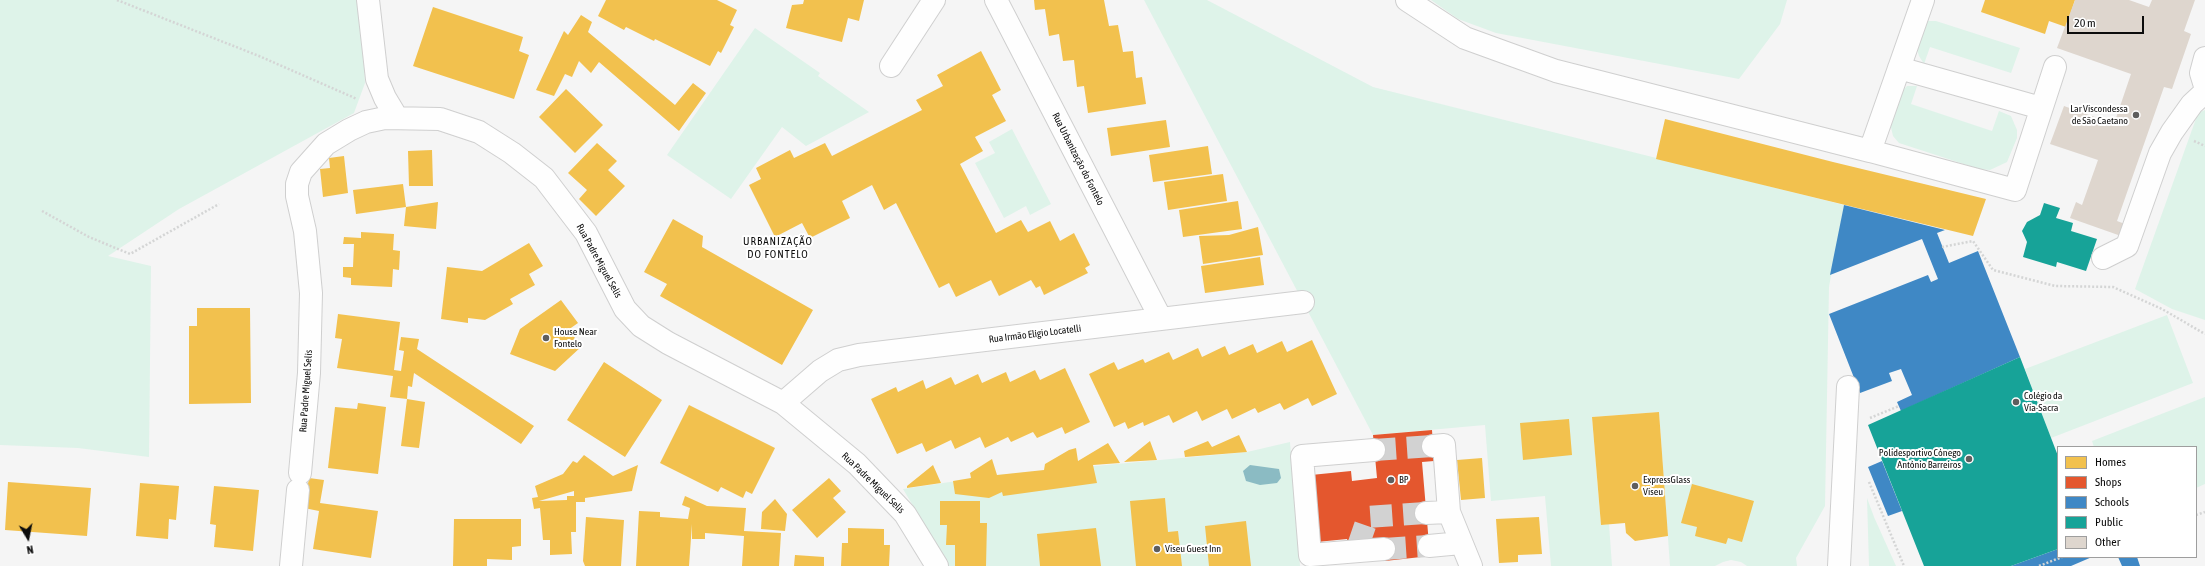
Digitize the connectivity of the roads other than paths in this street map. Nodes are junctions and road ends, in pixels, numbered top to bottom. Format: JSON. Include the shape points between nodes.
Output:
{"nodes":[{"id":1,"x":368,"y":0,"type":"edge"},
{"id":2,"x":934,"y":0,"type":"edge"},
{"id":3,"x":996,"y":0,"type":"edge"},
{"id":4,"x":1407,"y":0,"type":"edge"},
{"id":5,"x":1924,"y":0,"type":"edge"},
{"id":6,"x":2205,"y":58,"type":"edge"},
{"id":7,"x":891,"y":66,"type":"dead end"},
{"id":8,"x":2055,"y":67,"type":"dead end"},
{"id":9,"x":1899,"y":68,"type":"junction"},
{"id":10,"x":2205,"y":86,"type":"edge"},
{"id":11,"x":2205,"y":92,"type":"edge"},
{"id":12,"x":2041,"y":108,"type":"junction"},
{"id":13,"x":397,"y":118,"type":"junction"},
{"id":14,"x":1870,"y":151,"type":"junction"},
{"id":15,"x":2103,"y":258,"type":"dead end"},
{"id":16,"x":1303,"y":302,"type":"dead end"},
{"id":17,"x":1161,"y":319,"type":"junction"},
{"id":18,"x":1848,"y":388,"type":"dead end"},
{"id":19,"x":783,"y":403,"type":"junction"},
{"id":20,"x":1433,"y":446,"type":"tunnel mouth"},
{"id":21,"x":1374,"y":450,"type":"tunnel mouth"},
{"id":22,"x":1449,"y":512,"type":"junction"},
{"id":23,"x":1426,"y":513,"type":"tunnel mouth"},
{"id":24,"x":1461,"y":543,"type":"junction"},
{"id":25,"x":1429,"y":546,"type":"tunnel mouth"},
{"id":26,"x":1384,"y":549,"type":"tunnel mouth"},
{"id":27,"x":1354,"y":554,"type":"edge"},
{"id":28,"x":291,"y":566,"type":"edge"},
{"id":29,"x":937,"y":566,"type":"edge"},
{"id":30,"x":1471,"y":566,"type":"edge"},
{"id":31,"x":1840,"y":566,"type":"edge"}],
"edges":[{"from":1,"to":13,"type":"street","via":[[377,78]]},
{"from":2,"to":7,"type":"street"},
{"from":3,"to":17,"type":"street","name":"Rua Urbanização do Fontelo"},
{"from":4,"to":14,"type":"street","via":[[1465,38],[1556,71]]},
{"from":5,"to":9,"type":"street"},
{"from":6,"to":10,"type":"street","via":[[2201,73]]},
{"from":8,"to":12,"type":"street"},
{"from":9,"to":12,"type":"street"},
{"from":9,"to":14,"type":"street"},
{"from":11,"to":15,"type":"street","via":[[2192,104],[2160,153],[2126,246]]},
{"from":12,"to":14,"type":"street","via":[[2014,190]]},
{"from":13,"to":19,"type":"street","name":"Rua Padre Miguel Selis","via":[[440,119],[479,132],[512,153],[544,178],[566,206],[586,233],[625,309],[641,326],[668,343]]},
{"from":13,"to":28,"type":"street","name":"Rua Padre Miguel Selis","via":[[366,122],[326,144],[300,172],[297,184],[311,293],[309,373]]},
{"from":16,"to":17,"type":"street","name":"Rua Irmão Elígio Locatelli"},
{"from":17,"to":19,"type":"street","name":"Rua Irmão Elígio Locatelli","via":[[859,355],[838,360],[820,371]]},
{"from":18,"to":31,"type":"street"},
{"from":19,"to":29,"type":"street","name":"Rua Padre Miguel Selis","via":[[857,464],[905,514]]},
{"from":20,"to":22,"type":"street","via":[[1444,445]]},
{"from":21,"to":27,"type":"street","via":[[1302,456],[1310,555]]},
{"from":22,"to":23,"type":"street"},
{"from":22,"to":24,"type":"street"},
{"from":24,"to":25,"type":"street"},
{"from":24,"to":30,"type":"street"},
{"from":26,"to":27,"type":"street"}]}
